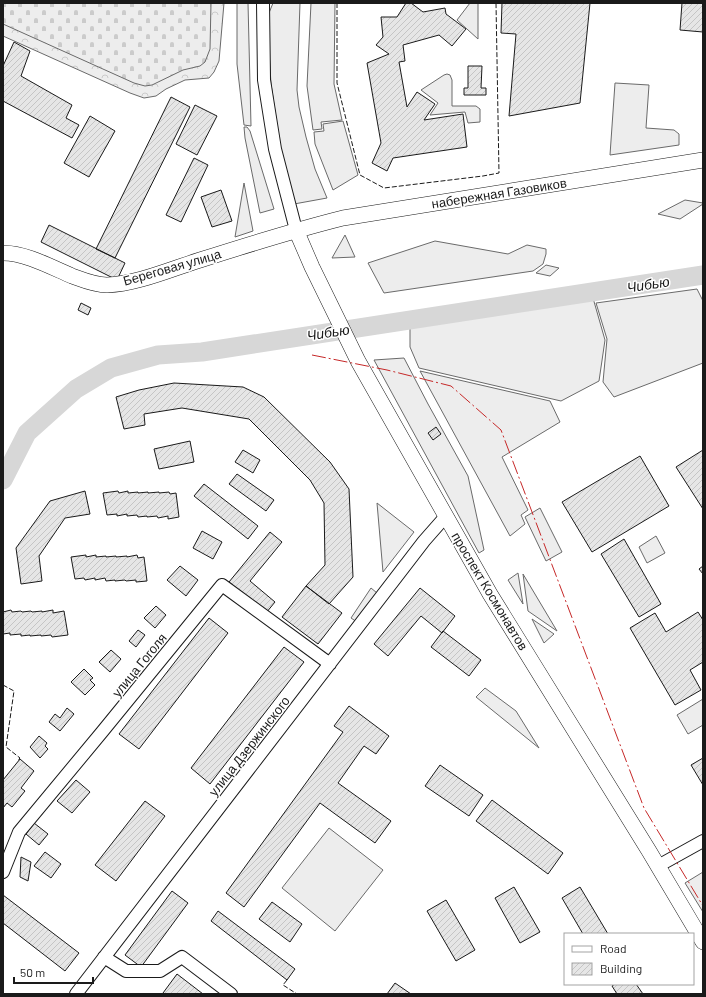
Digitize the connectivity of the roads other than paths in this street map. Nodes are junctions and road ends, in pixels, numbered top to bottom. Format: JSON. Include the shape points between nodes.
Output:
{"nodes":[{"id":1,"x":263,"y":3,"type":"edge"},
{"id":2,"x":703,"y":160,"type":"edge"},
{"id":3,"x":296,"y":230,"type":"junction"},
{"id":4,"x":3,"y":253,"type":"edge"},
{"id":5,"x":446,"y":516,"type":"junction"},
{"id":6,"x":330,"y":664,"type":"junction"},
{"id":7,"x":703,"y":841,"type":"edge"},
{"id":8,"x":658,"y":866,"type":"junction"},
{"id":9,"x":3,"y":872,"type":"edge"},
{"id":10,"x":703,"y":942,"type":"edge"},
{"id":11,"x":104,"y":957,"type":"junction"},
{"id":12,"x":76,"y":994,"type":"edge"},
{"id":13,"x":231,"y":994,"type":"edge"}],
"edges":[{"from":1,"to":3,"type":"street","via":[[264,80],[275,149]]},
{"from":2,"to":3,"type":"main road","name":"набережная Газовиков","via":[[343,218]]},
{"from":3,"to":4,"type":"main road","name":"Береговая улица","via":[[135,281],[106,285],[89,283],[37,261]]},
{"from":3,"to":5,"type":"main road","name":"проспект Космонавтов","via":[[358,361]]},
{"from":5,"to":6,"type":"street","name":"улица Дзержинского"},
{"from":5,"to":8,"type":"main road","name":"проспект Космонавтов","via":[[490,594]]},
{"from":6,"to":9,"type":"street","name":"улица Гоголя","via":[[222,585],[19,832]]},
{"from":6,"to":11,"type":"street","name":"улица Дзержинского"},
{"from":7,"to":8,"type":"street"},
{"from":8,"to":10,"type":"main road","name":"проспект Космонавтов"},
{"from":11,"to":12,"type":"street","name":"улица Дзержинского"},
{"from":11,"to":13,"type":"street","via":[[126,971],[160,971],[182,957]]}]}
